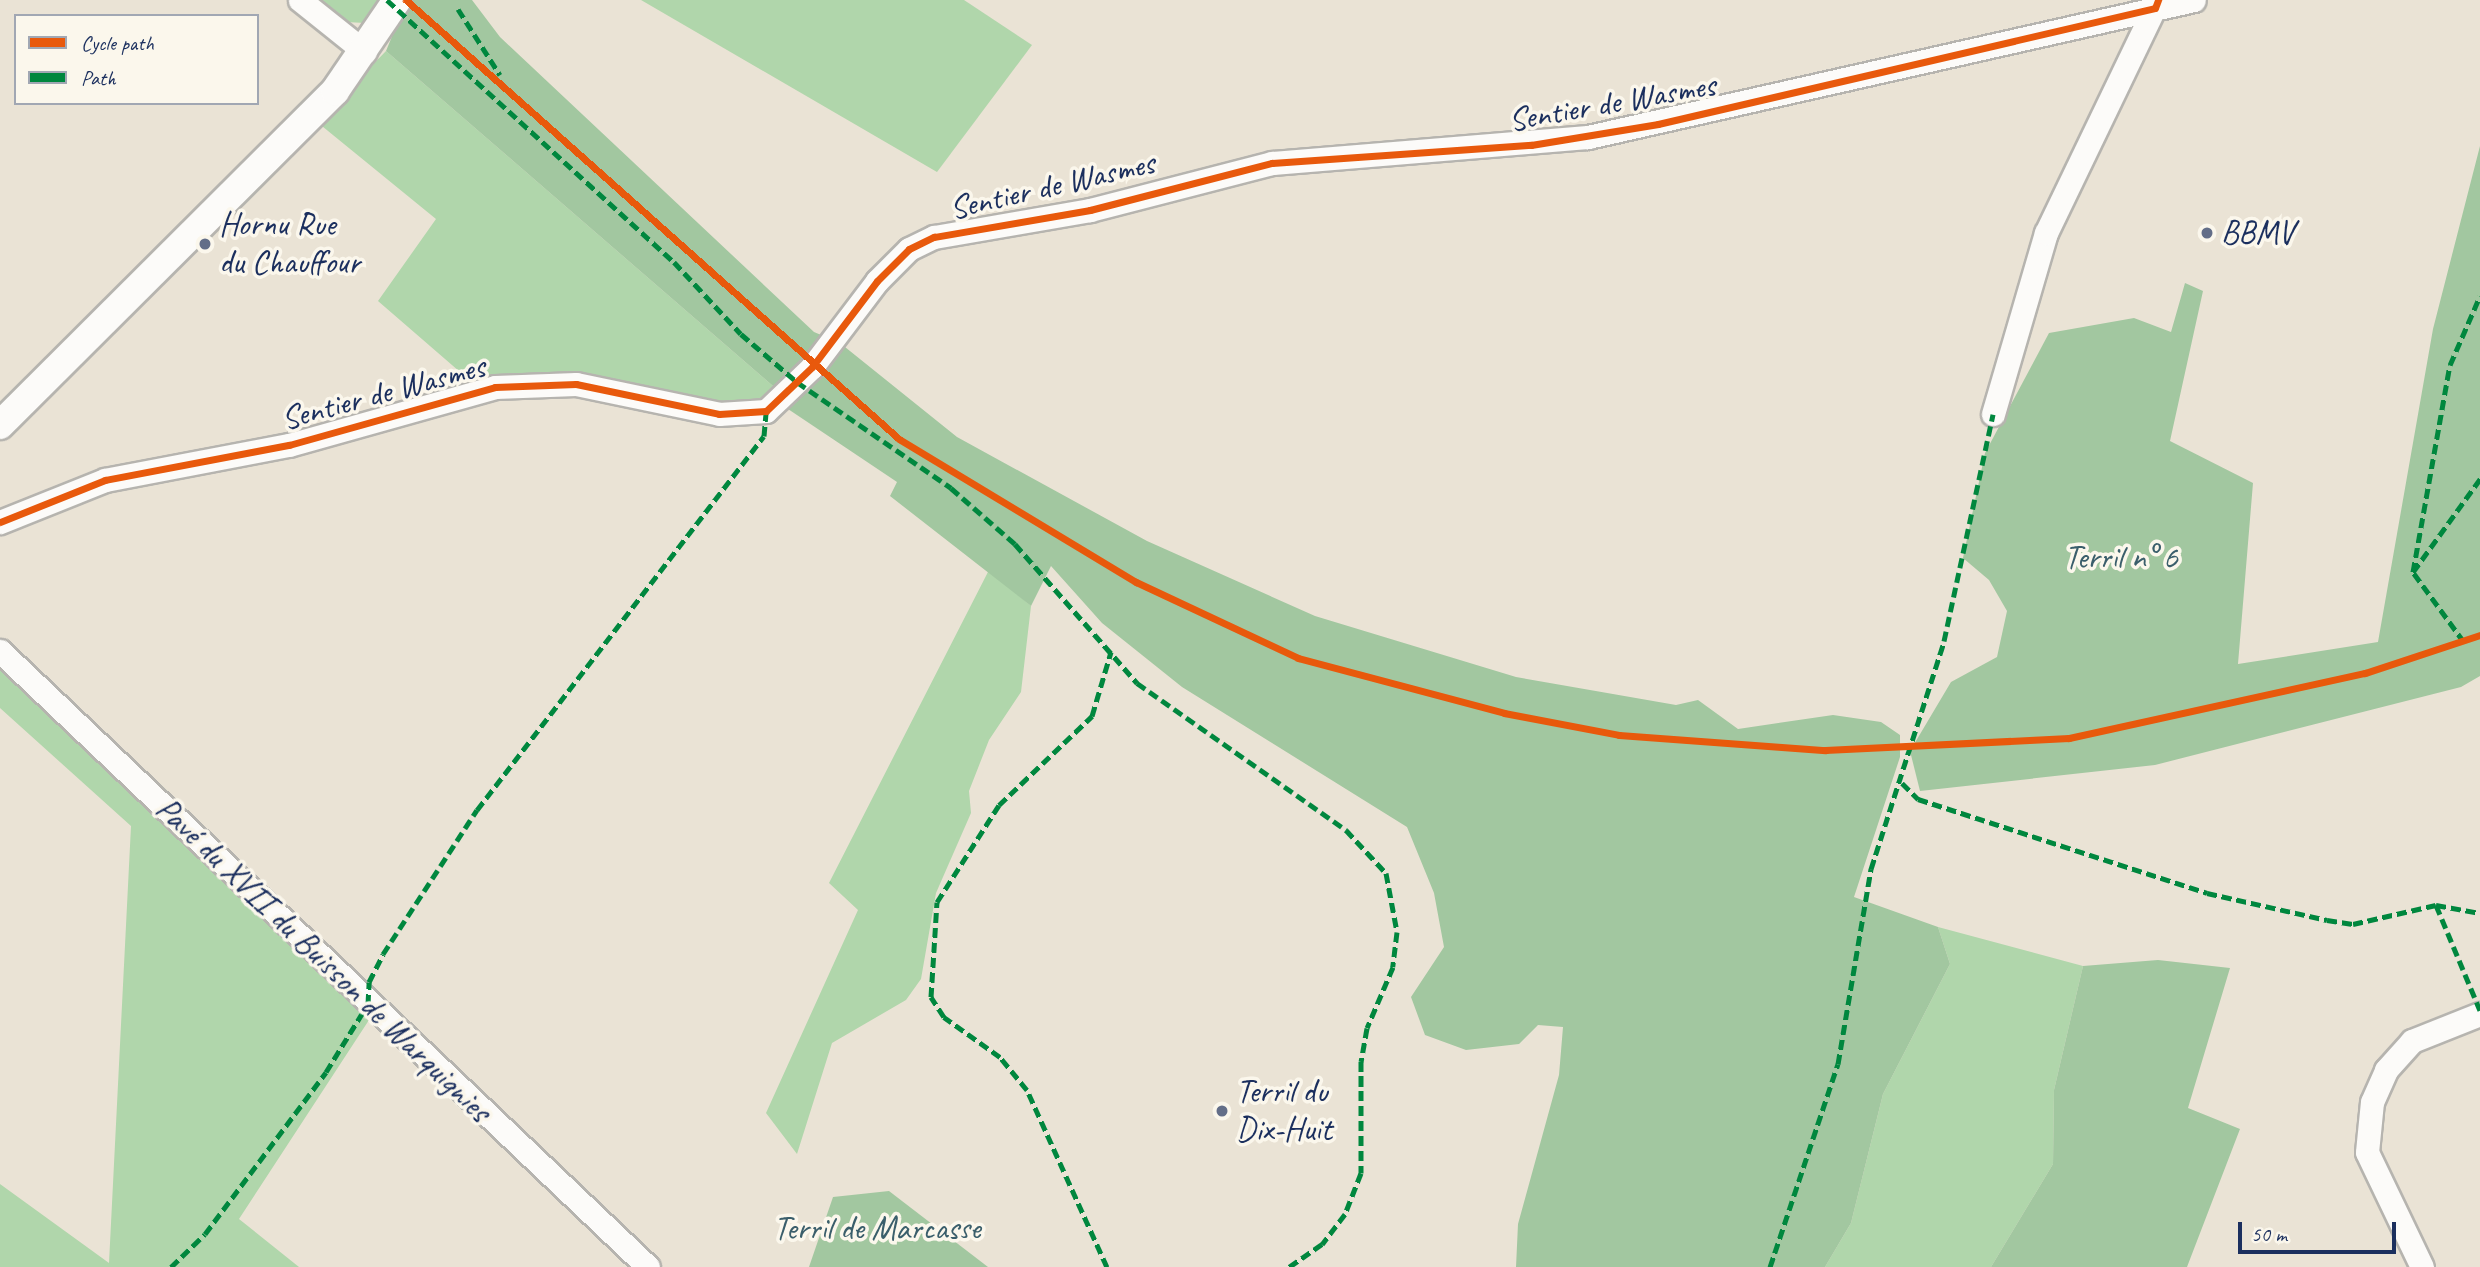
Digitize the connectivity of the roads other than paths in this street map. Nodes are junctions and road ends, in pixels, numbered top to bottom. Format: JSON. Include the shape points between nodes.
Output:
{"nodes":[{"id":1,"x":300,"y":0,"type":"edge"},
{"id":2,"x":397,"y":0,"type":"edge"},
{"id":3,"x":2194,"y":0,"type":"edge"},
{"id":4,"x":2157,"y":4,"type":"edge"},
{"id":5,"x":365,"y":51,"type":"junction"},
{"id":6,"x":1993,"y":414,"type":"dead end"},
{"id":7,"x":0,"y":425,"type":"edge"},
{"id":8,"x":0,"y":522,"type":"edge"},
{"id":9,"x":0,"y":651,"type":"edge"},
{"id":10,"x":2480,"y":1014,"type":"edge"},
{"id":11,"x":648,"y":1267,"type":"edge"},
{"id":12,"x":2422,"y":1267,"type":"edge"}],
"edges":[{"from":1,"to":5,"type":"street"},
{"from":2,"to":5,"type":"street"},
{"from":3,"to":4,"type":"street","name":"Sentier de Wasmes"},
{"from":4,"to":6,"type":"street","via":[[2046,233]]},
{"from":4,"to":8,"type":"street","name":"Sentier de Wasmes","via":[[1635,129],[1531,145],[1272,163],[1090,210],[934,237],[909,249],[877,281],[813,368],[766,411],[719,414],[576,384],[495,387],[289,445],[105,480]]},
{"from":5,"to":7,"type":"street","via":[[335,91]]},
{"from":9,"to":11,"type":"street","name":"Pavé du XVII du Buisson de Warquignies"},
{"from":10,"to":12,"type":"street","via":[[2412,1041],[2386,1070],[2372,1102],[2367,1152]]}]}
